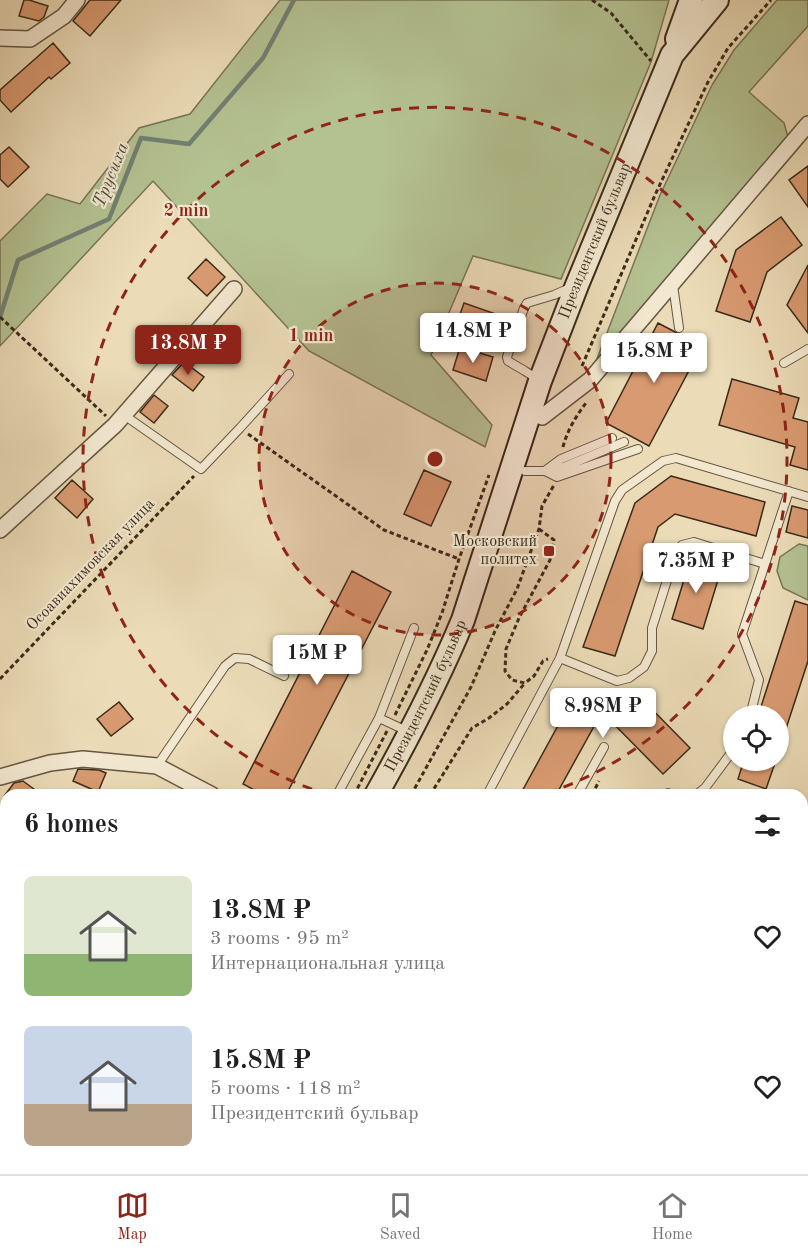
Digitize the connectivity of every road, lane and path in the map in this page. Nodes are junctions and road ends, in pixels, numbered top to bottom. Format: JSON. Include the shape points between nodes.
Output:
{"nodes":[{"id":1,"x":77,"y":0,"type":"edge"},
{"id":2,"x":592,"y":0,"type":"edge"},
{"id":3,"x":734,"y":0,"type":"edge"},
{"id":4,"x":771,"y":0,"type":"edge"},
{"id":5,"x":706,"y":4,"type":"edge"},
{"id":6,"x":0,"y":38,"type":"edge"},
{"id":7,"x":670,"y":57,"type":"junction"},
{"id":8,"x":808,"y":124,"type":"edge"},
{"id":9,"x":673,"y":284,"type":"junction"},
{"id":10,"x":577,"y":285,"type":"junction"},
{"id":11,"x":234,"y":289,"type":"dead end"},
{"id":12,"x":0,"y":317,"type":"edge"},
{"id":13,"x":679,"y":328,"type":"dead end"},
{"id":14,"x":808,"y":349,"type":"edge"},
{"id":15,"x":784,"y":363,"type":"dead end"},
{"id":16,"x":580,"y":369,"type":"dead end"},
{"id":17,"x":289,"y":374,"type":"dead end"},
{"id":18,"x":540,"y":381,"type":"junction"},
{"id":19,"x":591,"y":398,"type":"dead end"},
{"id":20,"x":542,"y":417,"type":"junction"},
{"id":21,"x":119,"y":420,"type":"junction"},
{"id":22,"x":240,"y":428,"type":"junction"},
{"id":23,"x":612,"y":438,"type":"dead end"},
{"id":24,"x":624,"y":442,"type":"dead end"},
{"id":25,"x":638,"y":449,"type":"dead end"},
{"id":26,"x":561,"y":459,"type":"junction"},
{"id":27,"x":201,"y":469,"type":"junction"},
{"id":28,"x":490,"y":470,"type":"dead end"},
{"id":29,"x":535,"y":471,"type":"junction"},
{"id":30,"x":557,"y":477,"type":"junction"},
{"id":31,"x":789,"y":491,"type":"junction"},
{"id":32,"x":808,"y":496,"type":"edge"},
{"id":33,"x":540,"y":529,"type":"junction"},
{"id":34,"x":0,"y":530,"type":"edge"},
{"id":35,"x":459,"y":559,"type":"junction"},
{"id":36,"x":765,"y":564,"type":"junction"},
{"id":37,"x":414,"y":628,"type":"dead end"},
{"id":38,"x":489,"y":630,"type":"dead end"},
{"id":39,"x":495,"y":631,"type":"junction"},
{"id":40,"x":560,"y":658,"type":"junction"},
{"id":41,"x":284,"y":676,"type":"dead end"},
{"id":42,"x":0,"y":679,"type":"edge"},
{"id":43,"x":525,"y":683,"type":"junction"},
{"id":44,"x":753,"y":705,"type":"edge"},
{"id":45,"x":395,"y":717,"type":"dead end"},
{"id":46,"x":379,"y":718,"type":"junction"},
{"id":47,"x":386,"y":733,"type":"dead end"},
{"id":48,"x":410,"y":733,"type":"junction"},
{"id":49,"x":604,"y":747,"type":"dead end"},
{"id":50,"x":723,"y":764,"type":"edge"},
{"id":51,"x":157,"y":766,"type":"junction"},
{"id":52,"x":0,"y":777,"type":"edge"},
{"id":53,"x":201,"y":789,"type":"edge"},
{"id":54,"x":340,"y":789,"type":"edge"},
{"id":55,"x":357,"y":789,"type":"edge"},
{"id":56,"x":379,"y":789,"type":"edge"},
{"id":57,"x":397,"y":789,"type":"edge"},
{"id":58,"x":414,"y":789,"type":"edge"},
{"id":59,"x":434,"y":789,"type":"edge"},
{"id":60,"x":490,"y":789,"type":"edge"},
{"id":61,"x":580,"y":789,"type":"edge"},
{"id":62,"x":704,"y":789,"type":"edge"}],
"edges":[{"from":1,"to":6,"type":"street","via":[[64,16],[30,39]]},
{"from":2,"to":7,"type":"path"},
{"from":3,"to":7,"type":"main road","name":"Президентский бульвар"},
{"from":4,"to":16,"type":"path","via":[[728,48],[708,82]]},
{"from":5,"to":7,"type":"main road"},
{"from":7,"to":10,"type":"main road","name":"Президентский бульвар"},
{"from":7,"to":20,"type":"main road","name":"Президентский бульвар"},
{"from":8,"to":9,"type":"street"},
{"from":9,"to":13,"type":"lane"},
{"from":9,"to":20,"type":"street","via":[[590,380]]},
{"from":10,"to":18,"type":"main road","name":"Президентский бульвар"},
{"from":10,"to":18,"type":"lane","via":[[527,303],[524,308],[508,362]]},
{"from":11,"to":21,"type":"street"},
{"from":12,"to":21,"type":"path"},
{"from":14,"to":15,"type":"lane"},
{"from":17,"to":22,"type":"lane"},
{"from":18,"to":48,"type":"main road","name":"Президентский бульвар","via":[[463,620]]},
{"from":19,"to":26,"type":"path","via":[[566,436]]},
{"from":20,"to":29,"type":"main road","name":"Президентский бульвар"},
{"from":21,"to":27,"type":"lane"},
{"from":21,"to":34,"type":"street"},
{"from":22,"to":27,"type":"lane"},
{"from":22,"to":35,"type":"path","via":[[384,530]]},
{"from":23,"to":26,"type":"lane"},
{"from":24,"to":29,"type":"lane","via":[[558,468]]},
{"from":25,"to":30,"type":"lane"},
{"from":26,"to":29,"type":"lane"},
{"from":27,"to":42,"type":"path","name":"Осоавиахимовская улица"},
{"from":28,"to":35,"type":"path"},
{"from":29,"to":30,"type":"lane"},
{"from":29,"to":57,"type":"main road","name":"Президентский бульвар","via":[[501,550],[473,635]]},
{"from":30,"to":33,"type":"path","via":[[542,506]]},
{"from":31,"to":32,"type":"lane"},
{"from":31,"to":36,"type":"lane"},
{"from":31,"to":40,"type":"lane","via":[[676,458],[663,461],[622,490]]},
{"from":33,"to":39,"type":"path","via":[[517,589]]},
{"from":33,"to":43,"type":"path","via":[[554,540],[550,560],[506,649],[505,671],[512,680]]},
{"from":35,"to":45,"type":"path","via":[[442,613]]},
{"from":36,"to":40,"type":"lane","via":[[694,542],[682,545],[675,555],[652,628],[652,651],[644,667],[617,681]]},
{"from":36,"to":44,"type":"lane","via":[[742,634],[759,680]]},
{"from":37,"to":46,"type":"lane"},
{"from":38,"to":39,"type":"path"},
{"from":39,"to":58,"type":"path","via":[[471,687]]},
{"from":40,"to":43,"type":"path","via":[[553,656],[543,661]]},
{"from":40,"to":60,"type":"lane"},
{"from":41,"to":51,"type":"lane","via":[[249,659],[235,658],[225,666]]},
{"from":43,"to":59,"type":"path","via":[[507,704],[472,728]]},
{"from":46,"to":48,"type":"lane"},
{"from":46,"to":54,"type":"lane"},
{"from":47,"to":55,"type":"path"},
{"from":48,"to":56,"type":"main road","name":"Президентский бульвар"},
{"from":49,"to":61,"type":"lane"},
{"from":50,"to":62,"type":"lane"},
{"from":51,"to":52,"type":"street","via":[[82,759]]},
{"from":51,"to":53,"type":"street"}]}
